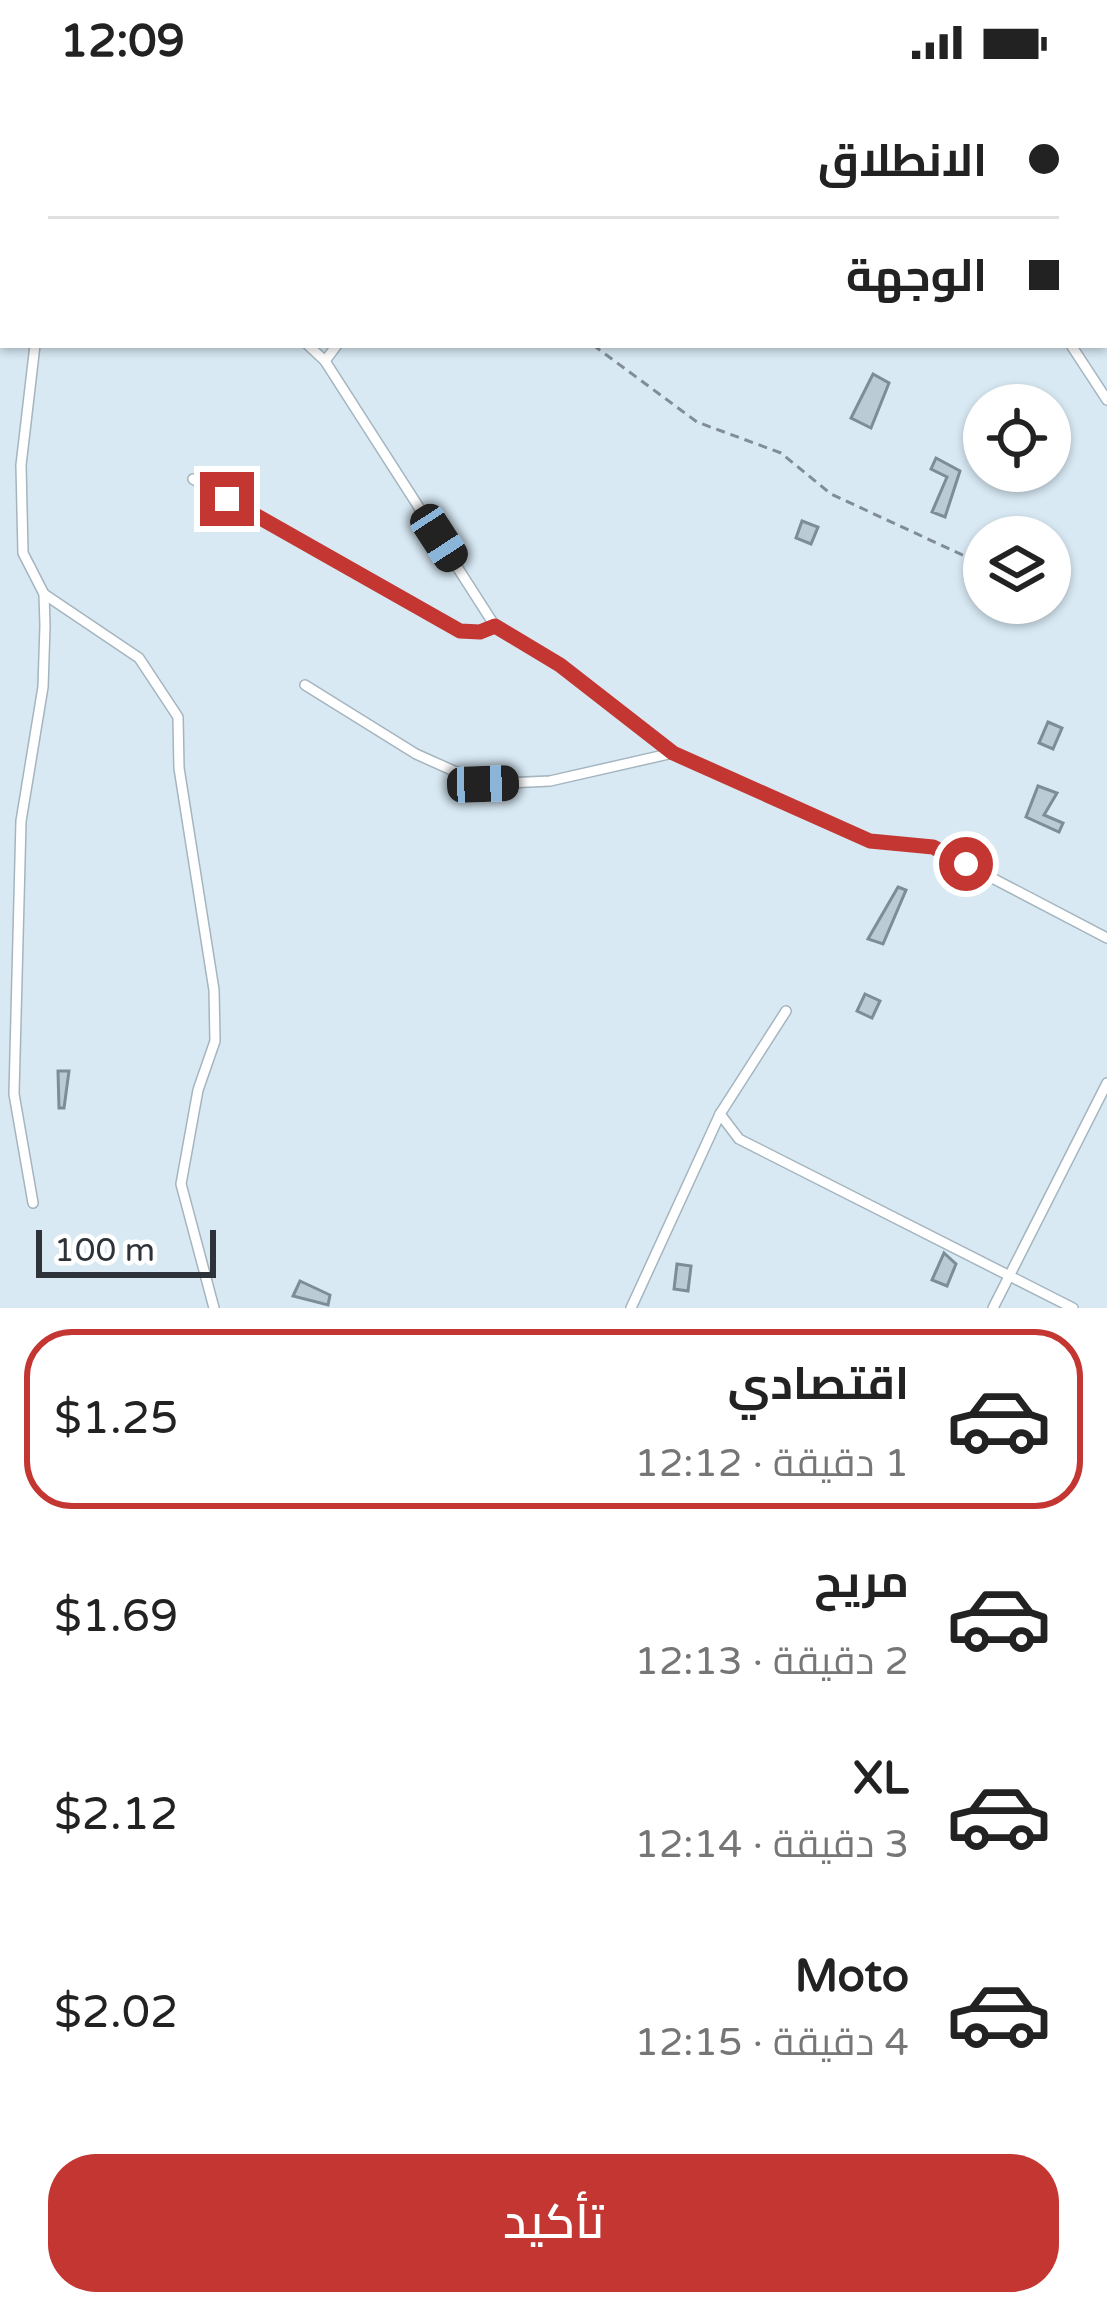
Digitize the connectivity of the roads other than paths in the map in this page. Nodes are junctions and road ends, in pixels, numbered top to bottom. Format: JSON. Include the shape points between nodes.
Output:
{"nodes":[{"id":1,"x":35,"y":348,"type":"edge"},
{"id":2,"x":311,"y":348,"type":"edge"},
{"id":3,"x":335,"y":348,"type":"edge"},
{"id":4,"x":1074,"y":348,"type":"edge"},
{"id":5,"x":325,"y":362,"type":"junction"},
{"id":6,"x":1107,"y":400,"type":"edge"},
{"id":7,"x":193,"y":479,"type":"dead end"},
{"id":8,"x":44,"y":594,"type":"junction"},
{"id":9,"x":495,"y":626,"type":"junction"},
{"id":10,"x":305,"y":685,"type":"dead end"},
{"id":11,"x":673,"y":753,"type":"junction"},
{"id":12,"x":1107,"y":938,"type":"edge"},
{"id":13,"x":785,"y":1011,"type":"dead end"},
{"id":14,"x":1107,"y":1083,"type":"edge"},
{"id":15,"x":720,"y":1114,"type":"junction"},
{"id":16,"x":33,"y":1203,"type":"dead end"},
{"id":17,"x":1010,"y":1274,"type":"junction"},
{"id":18,"x":214,"y":1308,"type":"edge"},
{"id":19,"x":631,"y":1308,"type":"edge"},
{"id":20,"x":993,"y":1308,"type":"edge"},
{"id":21,"x":1073,"y":1308,"type":"edge"}],
"edges":[{"from":1,"to":8,"type":"street","via":[[21,465],[23,553]]},
{"from":2,"to":5,"type":"street"},
{"from":3,"to":5,"type":"street"},
{"from":4,"to":6,"type":"street"},
{"from":5,"to":9,"type":"street"},
{"from":7,"to":9,"type":"street","via":[[460,631]]},
{"from":8,"to":16,"type":"street","via":[[43,687],[21,821],[15,960],[14,1094]]},
{"from":8,"to":18,"type":"street","via":[[139,658],[178,717],[214,990],[181,1184]]},
{"from":9,"to":11,"type":"street","via":[[560,665]]},
{"from":10,"to":11,"type":"street","via":[[416,754],[483,784],[550,782]]},
{"from":11,"to":12,"type":"street","via":[[870,841],[933,847]]},
{"from":13,"to":15,"type":"street"},
{"from":14,"to":17,"type":"street"},
{"from":15,"to":17,"type":"street","via":[[739,1139]]},
{"from":15,"to":19,"type":"street"},
{"from":17,"to":20,"type":"street"},
{"from":17,"to":21,"type":"street"}]}
